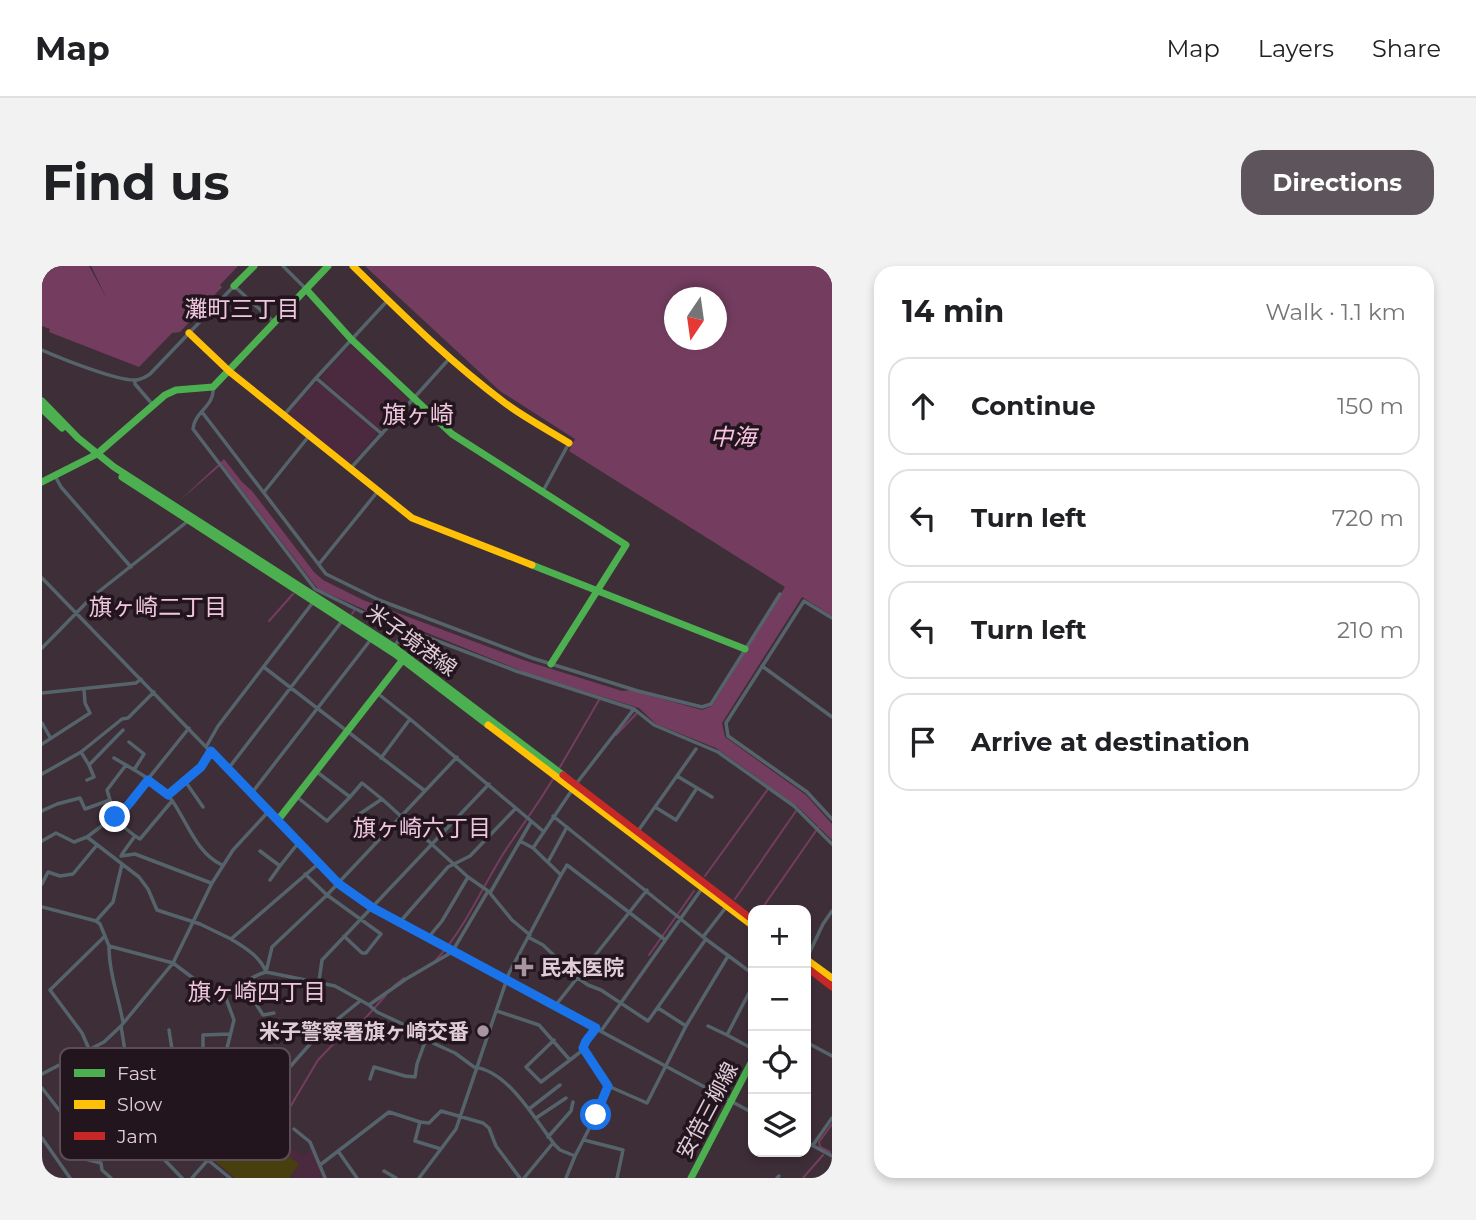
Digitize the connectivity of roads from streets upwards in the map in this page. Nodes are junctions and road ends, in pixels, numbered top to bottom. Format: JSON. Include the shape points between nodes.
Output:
{"nodes":[{"id":1,"x":254,"y":266,"type":"edge"},
{"id":2,"x":283,"y":266,"type":"edge"},
{"id":3,"x":328,"y":266,"type":"edge"},
{"id":4,"x":353,"y":266,"type":"edge"},
{"id":5,"x":234,"y":286,"type":"junction"},
{"id":6,"x":306,"y":289,"type":"junction"},
{"id":7,"x":388,"y":300,"type":"junction"},
{"id":8,"x":275,"y":323,"type":"junction"},
{"id":9,"x":189,"y":333,"type":"junction"},
{"id":10,"x":351,"y":339,"type":"junction"},
{"id":11,"x":42,"y":350,"type":"edge"},
{"id":12,"x":450,"y":358,"type":"junction"},
{"id":13,"x":230,"y":372,"type":"junction"},
{"id":14,"x":316,"y":378,"type":"junction"},
{"id":15,"x":135,"y":380,"type":"junction"},
{"id":16,"x":213,"y":387,"type":"junction"},
{"id":17,"x":413,"y":398,"type":"junction"},
{"id":18,"x":42,"y":401,"type":"edge"},
{"id":19,"x":153,"y":405,"type":"junction"},
{"id":20,"x":43,"y":411,"type":"edge"},
{"id":21,"x":202,"y":412,"type":"junction"},
{"id":22,"x":284,"y":415,"type":"junction"},
{"id":23,"x":382,"y":434,"type":"junction"},
{"id":24,"x":309,"y":436,"type":"junction"},
{"id":25,"x":569,"y":443,"type":"joint"},
{"id":26,"x":95,"y":456,"type":"junction"},
{"id":27,"x":350,"y":469,"type":"junction"},
{"id":28,"x":55,"y":476,"type":"junction"},
{"id":29,"x":42,"y":482,"type":"edge"},
{"id":30,"x":378,"y":491,"type":"junction"},
{"id":31,"x":264,"y":492,"type":"junction"},
{"id":32,"x":542,"y":493,"type":"junction"},
{"id":33,"x":190,"y":519,"type":"junction"},
{"id":34,"x":319,"y":564,"type":"junction"},
{"id":35,"x":131,"y":567,"type":"junction"},
{"id":36,"x":42,"y":578,"type":"edge"},
{"id":37,"x":597,"y":592,"type":"junction"},
{"id":38,"x":780,"y":594,"type":"dead end"},
{"id":39,"x":316,"y":598,"type":"junction"},
{"id":40,"x":75,"y":612,"type":"junction"},
{"id":41,"x":832,"y":618,"type":"edge"},
{"id":42,"x":343,"y":620,"type":"junction"},
{"id":43,"x":406,"y":629,"type":"junction"},
{"id":44,"x":372,"y":638,"type":"junction"},
{"id":45,"x":440,"y":642,"type":"junction"},
{"id":46,"x":394,"y":647,"type":"junction"},
{"id":47,"x":42,"y":648,"type":"edge"},
{"id":48,"x":745,"y":649,"type":"junction"},
{"id":49,"x":404,"y":658,"type":"junction"},
{"id":50,"x":551,"y":664,"type":"junction"},
{"id":51,"x":420,"y":666,"type":"junction"},
{"id":52,"x":762,"y":666,"type":"junction"},
{"id":53,"x":265,"y":667,"type":"junction"},
{"id":54,"x":141,"y":680,"type":"junction"},
{"id":55,"x":290,"y":688,"type":"junction"},
{"id":56,"x":84,"y":689,"type":"junction"},
{"id":57,"x":154,"y":692,"type":"junction"},
{"id":58,"x":42,"y":693,"type":"edge"},
{"id":59,"x":377,"y":693,"type":"junction"},
{"id":60,"x":318,"y":709,"type":"junction"},
{"id":61,"x":634,"y":709,"type":"junction"},
{"id":62,"x":832,"y":717,"type":"edge"},
{"id":63,"x":410,"y":719,"type":"junction"},
{"id":64,"x":42,"y":723,"type":"edge"},
{"id":65,"x":189,"y":728,"type":"junction"},
{"id":66,"x":123,"y":730,"type":"dead end"},
{"id":67,"x":348,"y":731,"type":"junction"},
{"id":68,"x":50,"y":737,"type":"junction"},
{"id":69,"x":129,"y":743,"type":"dead end"},
{"id":70,"x":42,"y":744,"type":"edge"},
{"id":71,"x":206,"y":747,"type":"junction"},
{"id":72,"x":696,"y":749,"type":"dead end"},
{"id":73,"x":211,"y":751,"type":"junction"},
{"id":74,"x":80,"y":752,"type":"junction"},
{"id":75,"x":457,"y":757,"type":"junction"},
{"id":76,"x":114,"y":758,"type":"dead end"},
{"id":77,"x":381,"y":758,"type":"junction"},
{"id":78,"x":89,"y":765,"type":"junction"},
{"id":79,"x":126,"y":765,"type":"junction"},
{"id":80,"x":134,"y":769,"type":"junction"},
{"id":81,"x":228,"y":769,"type":"junction"},
{"id":82,"x":316,"y":771,"type":"junction"},
{"id":83,"x":42,"y":774,"type":"edge"},
{"id":84,"x":677,"y":776,"type":"junction"},
{"id":85,"x":87,"y":780,"type":"dead end"},
{"id":86,"x":148,"y":780,"type":"junction"},
{"id":87,"x":185,"y":781,"type":"junction"},
{"id":88,"x":489,"y":784,"type":"junction"},
{"id":89,"x":574,"y":786,"type":"junction"},
{"id":90,"x":697,"y":788,"type":"junction"},
{"id":91,"x":425,"y":791,"type":"junction"},
{"id":92,"x":251,"y":794,"type":"junction"},
{"id":93,"x":168,"y":795,"type":"junction"},
{"id":94,"x":296,"y":796,"type":"junction"},
{"id":95,"x":350,"y":797,"type":"junction"},
{"id":96,"x":712,"y":797,"type":"dead end"},
{"id":97,"x":382,"y":799,"type":"junction"},
{"id":98,"x":110,"y":800,"type":"junction"},
{"id":99,"x":172,"y":801,"type":"junction"},
{"id":100,"x":203,"y":807,"type":"dead end"},
{"id":101,"x":655,"y":807,"type":"junction"},
{"id":102,"x":516,"y":808,"type":"junction"},
{"id":103,"x":42,"y":811,"type":"edge"},
{"id":104,"x":268,"y":812,"type":"junction"},
{"id":105,"x":553,"y":816,"type":"junction"},
{"id":106,"x":401,"y":817,"type":"junction"},
{"id":107,"x":116,"y":819,"type":"junction"},
{"id":108,"x":832,"y":819,"type":"edge"},
{"id":109,"x":278,"y":820,"type":"junction"},
{"id":110,"x":531,"y":821,"type":"junction"},
{"id":111,"x":567,"y":827,"type":"junction"},
{"id":112,"x":544,"y":831,"type":"junction"},
{"id":113,"x":638,"y":831,"type":"junction"},
{"id":114,"x":135,"y":836,"type":"junction"},
{"id":115,"x":87,"y":837,"type":"junction"},
{"id":116,"x":42,"y":841,"type":"edge"},
{"id":117,"x":520,"y":841,"type":"junction"},
{"id":118,"x":299,"y":842,"type":"junction"},
{"id":119,"x":376,"y":843,"type":"junction"},
{"id":120,"x":432,"y":844,"type":"junction"},
{"id":121,"x":832,"y":844,"type":"edge"},
{"id":122,"x":97,"y":845,"type":"junction"},
{"id":123,"x":533,"y":848,"type":"junction"},
{"id":124,"x":260,"y":851,"type":"dead end"},
{"id":125,"x":120,"y":859,"type":"junction"},
{"id":126,"x":548,"y":862,"type":"junction"},
{"id":127,"x":319,"y":863,"type":"junction"},
{"id":128,"x":454,"y":863,"type":"junction"},
{"id":129,"x":222,"y":865,"type":"junction"},
{"id":130,"x":280,"y":866,"type":"junction"},
{"id":131,"x":305,"y":874,"type":"junction"},
{"id":132,"x":561,"y":875,"type":"junction"},
{"id":133,"x":468,"y":877,"type":"junction"},
{"id":134,"x":270,"y":880,"type":"dead end"},
{"id":135,"x":212,"y":883,"type":"junction"},
{"id":136,"x":42,"y":884,"type":"edge"},
{"id":137,"x":339,"y":884,"type":"junction"},
{"id":138,"x":703,"y":887,"type":"junction"},
{"id":139,"x":647,"y":890,"type":"junction"},
{"id":140,"x":489,"y":892,"type":"junction"},
{"id":141,"x":327,"y":895,"type":"junction"},
{"id":142,"x":727,"y":906,"type":"junction"},
{"id":143,"x":42,"y":907,"type":"edge"},
{"id":144,"x":373,"y":908,"type":"junction"},
{"id":145,"x":832,"y":911,"type":"edge"},
{"id":146,"x":629,"y":912,"type":"junction"},
{"id":147,"x":748,"y":916,"type":"edge"},
{"id":148,"x":360,"y":918,"type":"junction"},
{"id":149,"x":681,"y":918,"type":"junction"},
{"id":150,"x":96,"y":921,"type":"junction"},
{"id":151,"x":193,"y":922,"type":"junction"},
{"id":152,"x":748,"y":922,"type":"edge"},
{"id":153,"x":399,"y":923,"type":"junction"},
{"id":154,"x":105,"y":936,"type":"junction"},
{"id":155,"x":344,"y":936,"type":"junction"},
{"id":156,"x":529,"y":936,"type":"junction"},
{"id":157,"x":705,"y":938,"type":"junction"},
{"id":158,"x":231,"y":939,"type":"junction"},
{"id":159,"x":428,"y":939,"type":"junction"},
{"id":160,"x":665,"y":940,"type":"junction"},
{"id":161,"x":109,"y":946,"type":"junction"},
{"id":162,"x":452,"y":951,"type":"junction"},
{"id":163,"x":811,"y":951,"type":"edge"},
{"id":164,"x":728,"y":956,"type":"junction"},
{"id":165,"x":173,"y":962,"type":"junction"},
{"id":166,"x":811,"y":965,"type":"edge"},
{"id":167,"x":811,"y":967,"type":"edge"},
{"id":168,"x":748,"y":970,"type":"edge"},
{"id":169,"x":266,"y":972,"type":"junction"},
{"id":170,"x":578,"y":978,"type":"junction"},
{"id":171,"x":832,"y":978,"type":"edge"},
{"id":172,"x":507,"y":981,"type":"junction"},
{"id":173,"x":319,"y":982,"type":"junction"},
{"id":174,"x":244,"y":985,"type":"junction"},
{"id":175,"x":832,"y":987,"type":"edge"},
{"id":176,"x":224,"y":993,"type":"junction"},
{"id":177,"x":748,"y":995,"type":"edge"},
{"id":178,"x":360,"y":1000,"type":"junction"},
{"id":179,"x":621,"y":1002,"type":"junction"},
{"id":180,"x":369,"y":1005,"type":"junction"},
{"id":181,"x":555,"y":1006,"type":"junction"},
{"id":182,"x":658,"y":1008,"type":"junction"},
{"id":183,"x":497,"y":1011,"type":"junction"},
{"id":184,"x":274,"y":1013,"type":"dead end"},
{"id":185,"x":122,"y":1025,"type":"junction"},
{"id":186,"x":686,"y":1026,"type":"junction"},
{"id":187,"x":708,"y":1026,"type":"dead end"},
{"id":188,"x":598,"y":1029,"type":"junction"},
{"id":189,"x":169,"y":1030,"type":"dead end"},
{"id":190,"x":230,"y":1034,"type":"junction"},
{"id":191,"x":727,"y":1035,"type":"junction"},
{"id":192,"x":426,"y":1039,"type":"junction"},
{"id":193,"x":554,"y":1040,"type":"junction"},
{"id":194,"x":811,"y":1045,"type":"edge"},
{"id":195,"x":748,"y":1046,"type":"edge"},
{"id":196,"x":89,"y":1048,"type":"edge"},
{"id":197,"x":91,"y":1048,"type":"edge"},
{"id":198,"x":125,"y":1048,"type":"edge"},
{"id":199,"x":172,"y":1048,"type":"edge"},
{"id":200,"x":203,"y":1048,"type":"edge"},
{"id":201,"x":226,"y":1048,"type":"edge"},
{"id":202,"x":584,"y":1049,"type":"junction"},
{"id":203,"x":832,"y":1056,"type":"edge"},
{"id":204,"x":570,"y":1060,"type":"junction"},
{"id":205,"x":60,"y":1064,"type":"edge"},
{"id":206,"x":665,"y":1066,"type":"junction"},
{"id":207,"x":290,"y":1067,"type":"edge"},
{"id":208,"x":478,"y":1067,"type":"junction"},
{"id":209,"x":748,"y":1068,"type":"edge"},
{"id":210,"x":42,"y":1074,"type":"edge"},
{"id":211,"x":370,"y":1079,"type":"dead end"},
{"id":212,"x":560,"y":1085,"type":"dead end"},
{"id":213,"x":608,"y":1086,"type":"junction"},
{"id":214,"x":42,"y":1088,"type":"edge"},
{"id":215,"x":566,"y":1098,"type":"dead end"},
{"id":216,"x":730,"y":1101,"type":"junction"},
{"id":217,"x":573,"y":1102,"type":"dead end"},
{"id":218,"x":529,"y":1109,"type":"junction"},
{"id":219,"x":748,"y":1110,"type":"edge"},
{"id":220,"x":60,"y":1111,"type":"edge"},
{"id":221,"x":460,"y":1118,"type":"junction"},
{"id":222,"x":536,"y":1118,"type":"junction"},
{"id":223,"x":832,"y":1118,"type":"edge"},
{"id":224,"x":420,"y":1122,"type":"junction"},
{"id":225,"x":294,"y":1129,"type":"dead end"},
{"id":226,"x":548,"y":1137,"type":"junction"},
{"id":227,"x":42,"y":1138,"type":"edge"},
{"id":228,"x":584,"y":1140,"type":"junction"},
{"id":229,"x":553,"y":1143,"type":"junction"},
{"id":230,"x":48,"y":1145,"type":"junction"},
{"id":231,"x":813,"y":1145,"type":"joint"},
{"id":232,"x":42,"y":1148,"type":"edge"},
{"id":233,"x":442,"y":1149,"type":"junction"},
{"id":234,"x":338,"y":1151,"type":"junction"},
{"id":235,"x":575,"y":1156,"type":"junction"},
{"id":236,"x":832,"y":1156,"type":"edge"},
{"id":237,"x":89,"y":1160,"type":"edge"},
{"id":238,"x":165,"y":1160,"type":"edge"},
{"id":239,"x":208,"y":1160,"type":"joint"},
{"id":240,"x":320,"y":1164,"type":"junction"},
{"id":241,"x":384,"y":1171,"type":"dead end"},
{"id":242,"x":42,"y":1172,"type":"edge"},
{"id":243,"x":693,"y":1177,"type":"edge"},
{"id":244,"x":46,"y":1178,"type":"edge"},
{"id":245,"x":70,"y":1178,"type":"edge"},
{"id":246,"x":111,"y":1178,"type":"edge"},
{"id":247,"x":183,"y":1178,"type":"edge"},
{"id":248,"x":192,"y":1178,"type":"edge"},
{"id":249,"x":230,"y":1178,"type":"edge"},
{"id":250,"x":325,"y":1178,"type":"edge"},
{"id":251,"x":357,"y":1178,"type":"edge"},
{"id":252,"x":396,"y":1178,"type":"edge"},
{"id":253,"x":419,"y":1178,"type":"edge"},
{"id":254,"x":522,"y":1178,"type":"edge"},
{"id":255,"x":566,"y":1178,"type":"edge"},
{"id":256,"x":617,"y":1178,"type":"edge"}],
"edges":[{"from":1,"to":5,"type":"street"},
{"from":2,"to":6,"type":"street"},
{"from":3,"to":6,"type":"street"},
{"from":4,"to":7,"type":"street"},
{"from":5,"to":8,"type":"street"},
{"from":5,"to":9,"type":"street"},
{"from":6,"to":8,"type":"street"},
{"from":6,"to":10,"type":"street"},
{"from":7,"to":10,"type":"street"},
{"from":7,"to":12,"type":"street"},
{"from":8,"to":13,"type":"street"},
{"from":9,"to":13,"type":"street"},
{"from":9,"to":15,"type":"street","via":[[150,374]]},
{"from":10,"to":14,"type":"street"},
{"from":10,"to":17,"type":"street"},
{"from":11,"to":15,"type":"street"},
{"from":12,"to":17,"type":"street"},
{"from":12,"to":25,"type":"street","via":[[507,405]]},
{"from":13,"to":16,"type":"street"},
{"from":13,"to":22,"type":"street"},
{"from":14,"to":22,"type":"street"},
{"from":14,"to":23,"type":"street"},
{"from":15,"to":19,"type":"street"},
{"from":16,"to":19,"type":"street","via":[[176,390]]},
{"from":16,"to":21,"type":"street","via":[[213,399]]},
{"from":17,"to":23,"type":"street"},
{"from":17,"to":32,"type":"street","via":[[463,442]]},
{"from":18,"to":26,"type":"street","name":"米子境港線"},
{"from":19,"to":26,"type":"street"},
{"from":20,"to":26,"type":"street","name":"米子境港線"},
{"from":21,"to":31,"type":"street"},
{"from":21,"to":43,"type":"street","via":[[193,429],[315,589]]},
{"from":22,"to":24,"type":"street"},
{"from":23,"to":27,"type":"street"},
{"from":24,"to":27,"type":"street"},
{"from":24,"to":31,"type":"street"},
{"from":25,"to":32,"type":"street"},
{"from":26,"to":28,"type":"street"},
{"from":26,"to":33,"type":"street","name":"米子境港線"},
{"from":27,"to":30,"type":"street"},
{"from":28,"to":29,"type":"street"},
{"from":28,"to":35,"type":"street"},
{"from":30,"to":34,"type":"street"},
{"from":30,"to":37,"type":"street","via":[[412,518]]},
{"from":31,"to":34,"type":"street"},
{"from":32,"to":37,"type":"street","via":[[626,545]]},
{"from":33,"to":35,"type":"street"},
{"from":33,"to":39,"type":"street","name":"米子境港線"},
{"from":34,"to":50,"type":"street","via":[[326,575],[379,600]]},
{"from":35,"to":40,"type":"street"},
{"from":36,"to":40,"type":"street"},
{"from":37,"to":48,"type":"street"},
{"from":37,"to":50,"type":"street"},
{"from":38,"to":48,"type":"street"},
{"from":39,"to":42,"type":"street","name":"米子境港線"},
{"from":39,"to":46,"type":"street","name":"米子境港線"},
{"from":39,"to":53,"type":"street"},
{"from":40,"to":47,"type":"street"},
{"from":40,"to":54,"type":"street"},
{"from":41,"to":52,"type":"street","via":[[804,601]]},
{"from":42,"to":44,"type":"street","name":"米子境港線"},
{"from":42,"to":55,"type":"street"},
{"from":43,"to":45,"type":"street"},
{"from":43,"to":46,"type":"street"},
{"from":44,"to":49,"type":"street","name":"米子境港線"},
{"from":44,"to":60,"type":"street"},
{"from":45,"to":51,"type":"street"},
{"from":45,"to":61,"type":"street"},
{"from":46,"to":49,"type":"street","name":"米子境港線"},
{"from":48,"to":50,"type":"street","via":[[711,704],[702,707]]},
{"from":49,"to":51,"type":"street","name":"米子境港線"},
{"from":49,"to":59,"type":"street"},
{"from":49,"to":89,"type":"street","name":"米子境港線"},
{"from":51,"to":89,"type":"street","name":"米子境港線"},
{"from":52,"to":62,"type":"street"},
{"from":52,"to":108,"type":"street","via":[[726,723],[728,736],[807,792]]},
{"from":53,"to":55,"type":"street"},
{"from":53,"to":71,"type":"street"},
{"from":54,"to":56,"type":"street"},
{"from":54,"to":57,"type":"street"},
{"from":55,"to":60,"type":"street"},
{"from":55,"to":81,"type":"street"},
{"from":56,"to":58,"type":"street"},
{"from":56,"to":68,"type":"street","via":[[90,713]]},
{"from":57,"to":65,"type":"street"},
{"from":57,"to":74,"type":"street","via":[[128,718]]},
{"from":59,"to":63,"type":"street"},
{"from":59,"to":67,"type":"street"},
{"from":60,"to":67,"type":"street"},
{"from":60,"to":92,"type":"street"},
{"from":61,"to":89,"type":"street"},
{"from":61,"to":121,"type":"street","via":[[654,725],[718,752],[794,806]]},
{"from":63,"to":75,"type":"street"},
{"from":63,"to":77,"type":"street"},
{"from":64,"to":68,"type":"street"},
{"from":65,"to":71,"type":"street"},
{"from":65,"to":86,"type":"street"},
{"from":66,"to":78,"type":"street"},
{"from":67,"to":77,"type":"street"},
{"from":67,"to":82,"type":"street"},
{"from":68,"to":70,"type":"street"},
{"from":69,"to":80,"type":"street","via":[[144,754]]},
{"from":71,"to":73,"type":"street"},
{"from":72,"to":84,"type":"street"},
{"from":73,"to":81,"type":"street"},
{"from":73,"to":87,"type":"street"},
{"from":74,"to":78,"type":"street"},
{"from":74,"to":83,"type":"street"},
{"from":75,"to":88,"type":"street"},
{"from":75,"to":91,"type":"street"},
{"from":76,"to":79,"type":"street"},
{"from":77,"to":91,"type":"street"},
{"from":78,"to":85,"type":"street","via":[[94,777]]},
{"from":79,"to":80,"type":"street"},
{"from":79,"to":98,"type":"street","via":[[107,790]]},
{"from":80,"to":86,"type":"street"},
{"from":81,"to":92,"type":"street"},
{"from":82,"to":94,"type":"street"},
{"from":82,"to":95,"type":"street"},
{"from":84,"to":90,"type":"street"},
{"from":84,"to":101,"type":"street"},
{"from":86,"to":93,"type":"street"},
{"from":86,"to":107,"type":"street"},
{"from":87,"to":93,"type":"street"},
{"from":87,"to":100,"type":"street"},
{"from":88,"to":102,"type":"street"},
{"from":88,"to":120,"type":"street"},
{"from":89,"to":105,"type":"street"},
{"from":89,"to":113,"type":"street","name":"米子境港線"},
{"from":89,"to":138,"type":"street","name":"米子境港線"},
{"from":90,"to":96,"type":"street"},
{"from":90,"to":101,"type":"street","via":[[676,820]]},
{"from":91,"to":106,"type":"street"},
{"from":92,"to":104,"type":"street"},
{"from":93,"to":99,"type":"street"},
{"from":94,"to":95,"type":"street","via":[[327,821]]},
{"from":94,"to":109,"type":"street"},
{"from":95,"to":97,"type":"street","via":[[362,783]]},
{"from":97,"to":106,"type":"street"},
{"from":97,"to":119,"type":"street","via":[[355,817]]},
{"from":98,"to":103,"type":"street","via":[[85,809],[80,798]]},
{"from":98,"to":107,"type":"street"},
{"from":99,"to":114,"type":"street","via":[[140,839]]},
{"from":99,"to":129,"type":"street","via":[[207,856]]},
{"from":101,"to":113,"type":"street"},
{"from":102,"to":110,"type":"street"},
{"from":102,"to":128,"type":"street","via":[[470,856]]},
{"from":104,"to":109,"type":"street"},
{"from":104,"to":129,"type":"street"},
{"from":105,"to":111,"type":"street"},
{"from":105,"to":112,"type":"street"},
{"from":106,"to":119,"type":"street"},
{"from":106,"to":120,"type":"street"},
{"from":107,"to":114,"type":"street"},
{"from":107,"to":115,"type":"street"},
{"from":109,"to":118,"type":"street"},
{"from":110,"to":112,"type":"street"},
{"from":110,"to":117,"type":"street"},
{"from":111,"to":126,"type":"street"},
{"from":111,"to":139,"type":"street"},
{"from":112,"to":123,"type":"street"},
{"from":113,"to":147,"type":"street","name":"米子境港線"},
{"from":114,"to":125,"type":"street"},
{"from":115,"to":116,"type":"street","via":[[74,842],[55,833]]},
{"from":115,"to":122,"type":"street"},
{"from":117,"to":123,"type":"street"},
{"from":117,"to":140,"type":"street"},
{"from":118,"to":127,"type":"street"},
{"from":118,"to":130,"type":"street"},
{"from":119,"to":137,"type":"street"},
{"from":120,"to":128,"type":"street"},
{"from":120,"to":144,"type":"street"},
{"from":122,"to":125,"type":"street"},
{"from":122,"to":136,"type":"street","via":[[72,874],[48,872]]},
{"from":123,"to":126,"type":"street"},
{"from":124,"to":130,"type":"street"},
{"from":125,"to":135,"type":"street","via":[[135,854]]},
{"from":125,"to":150,"type":"street","via":[[113,902]]},
{"from":125,"to":151,"type":"street","via":[[148,889],[157,910]]},
{"from":126,"to":132,"type":"street"},
{"from":127,"to":131,"type":"street"},
{"from":127,"to":137,"type":"street"},
{"from":128,"to":133,"type":"street"},
{"from":128,"to":153,"type":"street"},
{"from":129,"to":135,"type":"street"},
{"from":130,"to":134,"type":"street"},
{"from":131,"to":141,"type":"street"},
{"from":131,"to":158,"type":"street"},
{"from":132,"to":146,"type":"street","via":[[567,865]]},
{"from":132,"to":156,"type":"street"},
{"from":133,"to":140,"type":"street"},
{"from":133,"to":159,"type":"street"},
{"from":135,"to":151,"type":"street"},
{"from":137,"to":141,"type":"street"},
{"from":137,"to":144,"type":"street"},
{"from":138,"to":142,"type":"street","name":"米子境港線"},
{"from":138,"to":149,"type":"street"},
{"from":139,"to":146,"type":"street"},
{"from":139,"to":149,"type":"street"},
{"from":140,"to":156,"type":"street"},
{"from":140,"to":162,"type":"street"},
{"from":141,"to":148,"type":"street"},
{"from":141,"to":169,"type":"street","via":[[272,947]]},
{"from":142,"to":152,"type":"street","name":"米子境港線"},
{"from":142,"to":157,"type":"street"},
{"from":143,"to":150,"type":"street"},
{"from":144,"to":148,"type":"street"},
{"from":144,"to":153,"type":"street"},
{"from":145,"to":163,"type":"street"},
{"from":146,"to":160,"type":"street"},
{"from":146,"to":170,"type":"street"},
{"from":148,"to":155,"type":"street"},
{"from":148,"to":155,"type":"street","via":[[381,934],[366,953]]},
{"from":149,"to":157,"type":"street"},
{"from":149,"to":160,"type":"street"},
{"from":150,"to":154,"type":"street"},
{"from":151,"to":158,"type":"street"},
{"from":151,"to":165,"type":"street"},
{"from":153,"to":159,"type":"street"},
{"from":154,"to":161,"type":"street"},
{"from":154,"to":196,"type":"street","via":[[50,990]]},
{"from":155,"to":173,"type":"street","via":[[322,960]]},
{"from":156,"to":170,"type":"street"},
{"from":156,"to":172,"type":"street"},
{"from":157,"to":164,"type":"street"},
{"from":157,"to":182,"type":"street"},
{"from":158,"to":169,"type":"street","via":[[260,961]]},
{"from":159,"to":162,"type":"street"},
{"from":160,"to":179,"type":"street"},
{"from":161,"to":165,"type":"street"},
{"from":161,"to":185,"type":"street"},
{"from":162,"to":172,"type":"street"},
{"from":162,"to":180,"type":"street"},
{"from":164,"to":168,"type":"street"},
{"from":164,"to":186,"type":"street"},
{"from":165,"to":176,"type":"street","via":[[213,993]]},
{"from":165,"to":185,"type":"street"},
{"from":166,"to":171,"type":"street"},
{"from":167,"to":175,"type":"street"},
{"from":169,"to":173,"type":"street"},
{"from":169,"to":174,"type":"street"},
{"from":170,"to":179,"type":"street"},
{"from":170,"to":181,"type":"street"},
{"from":172,"to":181,"type":"street"},
{"from":172,"to":183,"type":"street"},
{"from":173,"to":178,"type":"street"},
{"from":174,"to":176,"type":"street"},
{"from":174,"to":184,"type":"street","via":[[263,1015]]},
{"from":176,"to":190,"type":"street","via":[[234,1020]]},
{"from":177,"to":191,"type":"street"},
{"from":178,"to":180,"type":"street"},
{"from":178,"to":207,"type":"street","via":[[318,1035]]},
{"from":179,"to":182,"type":"street","via":[[648,1021]]},
{"from":179,"to":188,"type":"street"},
{"from":180,"to":192,"type":"street"},
{"from":181,"to":188,"type":"street"},
{"from":182,"to":186,"type":"street"},
{"from":183,"to":193,"type":"street","via":[[539,1025]]},
{"from":183,"to":208,"type":"street"},
{"from":185,"to":197,"type":"street"},
{"from":185,"to":198,"type":"street"},
{"from":186,"to":206,"type":"street"},
{"from":187,"to":191,"type":"street"},
{"from":188,"to":202,"type":"street"},
{"from":188,"to":206,"type":"street"},
{"from":189,"to":199,"type":"street"},
{"from":190,"to":200,"type":"street","via":[[203,1035]]},
{"from":190,"to":201,"type":"street"},
{"from":191,"to":195,"type":"street"},
{"from":192,"to":208,"type":"street"},
{"from":192,"to":211,"type":"street","via":[[415,1076],[374,1068]]},
{"from":193,"to":204,"type":"street"},
{"from":193,"to":204,"type":"street","via":[[526,1067],[541,1082]]},
{"from":194,"to":203,"type":"street"},
{"from":202,"to":204,"type":"street"},
{"from":202,"to":213,"type":"street"},
{"from":205,"to":210,"type":"street"},
{"from":206,"to":213,"type":"street","via":[[647,1103]]},
{"from":206,"to":216,"type":"street"},
{"from":208,"to":218,"type":"street","via":[[497,1077]]},
{"from":208,"to":221,"type":"street"},
{"from":209,"to":216,"type":"street","name":"安倍三柳線"},
{"from":212,"to":218,"type":"street"},
{"from":213,"to":228,"type":"street"},
{"from":214,"to":220,"type":"street"},
{"from":215,"to":222,"type":"street"},
{"from":216,"to":219,"type":"street"},
{"from":216,"to":243,"type":"street","name":"安倍三柳線"},
{"from":217,"to":226,"type":"street","via":[[571,1111]]},
{"from":218,"to":222,"type":"street"},
{"from":221,"to":224,"type":"street","via":[[440,1111],[429,1123]]},
{"from":221,"to":233,"type":"street"},
{"from":221,"to":254,"type":"street","via":[[489,1128],[496,1146]]},
{"from":222,"to":226,"type":"street"},
{"from":223,"to":231,"type":"street"},
{"from":224,"to":233,"type":"street","via":[[415,1141]]},
{"from":224,"to":234,"type":"street","via":[[389,1112]]},
{"from":225,"to":240,"type":"street","via":[[310,1142]]},
{"from":226,"to":229,"type":"street"},
{"from":227,"to":230,"type":"street"},
{"from":228,"to":235,"type":"street"},
{"from":228,"to":256,"type":"street","via":[[623,1150]]},
{"from":229,"to":235,"type":"street"},
{"from":229,"to":254,"type":"street"},
{"from":230,"to":232,"type":"street"},
{"from":230,"to":245,"type":"street"},
{"from":231,"to":236,"type":"street"},
{"from":233,"to":253,"type":"street"},
{"from":234,"to":240,"type":"street"},
{"from":234,"to":251,"type":"street"},
{"from":235,"to":255,"type":"street"},
{"from":237,"to":246,"type":"street","via":[[101,1163]]},
{"from":238,"to":247,"type":"street"},
{"from":239,"to":248,"type":"street"},
{"from":239,"to":249,"type":"street"},
{"from":240,"to":250,"type":"street"},
{"from":241,"to":252,"type":"street"},
{"from":242,"to":244,"type":"street"}]}
